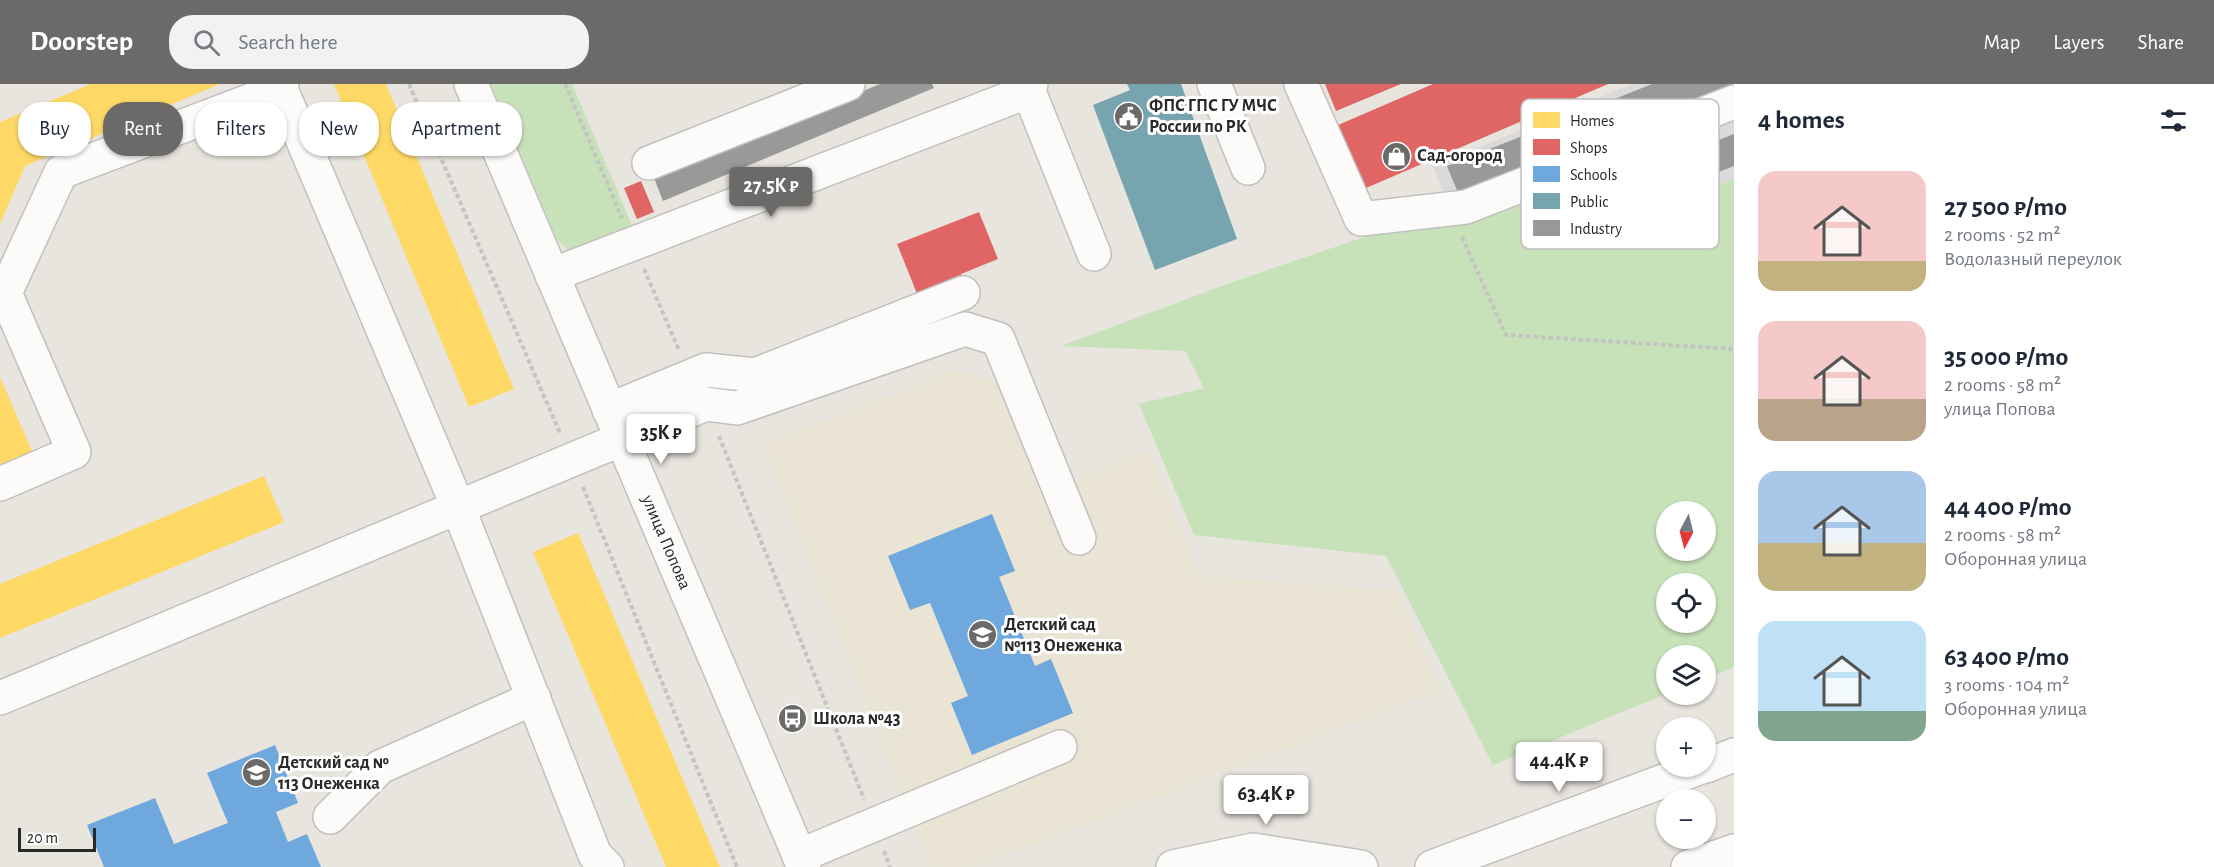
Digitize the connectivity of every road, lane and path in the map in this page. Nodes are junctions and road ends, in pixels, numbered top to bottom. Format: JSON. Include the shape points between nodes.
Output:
{"nodes":[{"id":1,"x":409,"y":84,"type":"edge"},
{"id":2,"x":471,"y":84,"type":"edge"},
{"id":3,"x":566,"y":84,"type":"edge"},
{"id":4,"x":848,"y":84,"type":"edge"},
{"id":5,"x":1214,"y":84,"type":"edge"},
{"id":6,"x":1301,"y":84,"type":"edge"},
{"id":7,"x":1029,"y":86,"type":"edge"},
{"id":8,"x":282,"y":87,"type":"edge"},
{"id":9,"x":1734,"y":102,"type":"edge"},
{"id":10,"x":1719,"y":108,"type":"edge"},
{"id":11,"x":649,"y":163,"type":"dead end"},
{"id":12,"x":1248,"y":168,"type":"dead end"},
{"id":13,"x":1521,"y":185,"type":"edge"},
{"id":14,"x":1449,"y":208,"type":"junction"},
{"id":15,"x":633,"y":244,"type":"junction"},
{"id":16,"x":1094,"y":254,"type":"dead end"},
{"id":17,"x":552,"y":275,"type":"junction"},
{"id":18,"x":963,"y":293,"type":"dead end"},
{"id":19,"x":1734,"y":349,"type":"edge"},
{"id":20,"x":692,"y":375,"type":"junction"},
{"id":21,"x":706,"y":404,"type":"junction"},
{"id":22,"x":615,"y":424,"type":"junction"},
{"id":23,"x":571,"y":459,"type":"junction"},
{"id":24,"x":0,"y":484,"type":"edge"},
{"id":25,"x":458,"y":507,"type":"junction"},
{"id":26,"x":1079,"y":538,"type":"dead end"},
{"id":27,"x":0,"y":698,"type":"edge"},
{"id":28,"x":534,"y":698,"type":"junction"},
{"id":29,"x":1060,"y":747,"type":"dead end"},
{"id":30,"x":1734,"y":755,"type":"edge"},
{"id":31,"x":1716,"y":762,"type":"edge"},
{"id":32,"x":1675,"y":777,"type":"edge"},
{"id":33,"x":330,"y":817,"type":"dead end"},
{"id":34,"x":873,"y":824,"type":"junction"},
{"id":35,"x":1734,"y":851,"type":"edge"},
{"id":36,"x":801,"y":861,"type":"edge"},
{"id":37,"x":607,"y":867,"type":"edge"},
{"id":38,"x":737,"y":867,"type":"edge"},
{"id":39,"x":890,"y":867,"type":"edge"},
{"id":40,"x":1173,"y":867,"type":"edge"},
{"id":41,"x":1361,"y":867,"type":"edge"},
{"id":42,"x":1432,"y":867,"type":"edge"},
{"id":43,"x":1688,"y":867,"type":"edge"}],
"edges":[{"from":1,"to":23,"type":"path"},
{"from":2,"to":17,"type":"street","name":"улица Попова"},
{"from":3,"to":15,"type":"path"},
{"from":4,"to":11,"type":"street"},
{"from":5,"to":12,"type":"street"},
{"from":6,"to":14,"type":"street","via":[[1361,219]]},
{"from":7,"to":15,"type":"street","via":[[972,114]]},
{"from":7,"to":16,"type":"street"},
{"from":8,"to":24,"type":"street","via":[[62,172],[5,293],[74,452]]},
{"from":8,"to":25,"type":"street"},
{"from":9,"to":10,"type":"street"},
{"from":13,"to":14,"type":"street","via":[[1466,207]]},
{"from":14,"to":19,"type":"path","via":[[1506,335]]},
{"from":15,"to":17,"type":"street"},
{"from":15,"to":20,"type":"path"},
{"from":17,"to":22,"type":"street","name":"улица Попова"},
{"from":18,"to":20,"type":"street","via":[[755,375],[706,370]]},
{"from":20,"to":22,"type":"street"},
{"from":21,"to":22,"type":"street"},
{"from":21,"to":26,"type":"street","via":[[737,408],[965,328],[998,339]]},
{"from":21,"to":34,"type":"path"},
{"from":22,"to":23,"type":"street"},
{"from":22,"to":36,"type":"street","name":"улица Попова"},
{"from":23,"to":25,"type":"street"},
{"from":23,"to":38,"type":"path"},
{"from":25,"to":27,"type":"street"},
{"from":25,"to":28,"type":"street"},
{"from":28,"to":33,"type":"street","via":[[380,767]]},
{"from":28,"to":37,"type":"street","via":[[596,855]]},
{"from":29,"to":34,"type":"street"},
{"from":30,"to":31,"type":"street"},
{"from":32,"to":42,"type":"street"},
{"from":34,"to":36,"type":"street"},
{"from":34,"to":39,"type":"path"},
{"from":35,"to":43,"type":"street"},
{"from":40,"to":41,"type":"street","via":[[1253,850]]}]}
